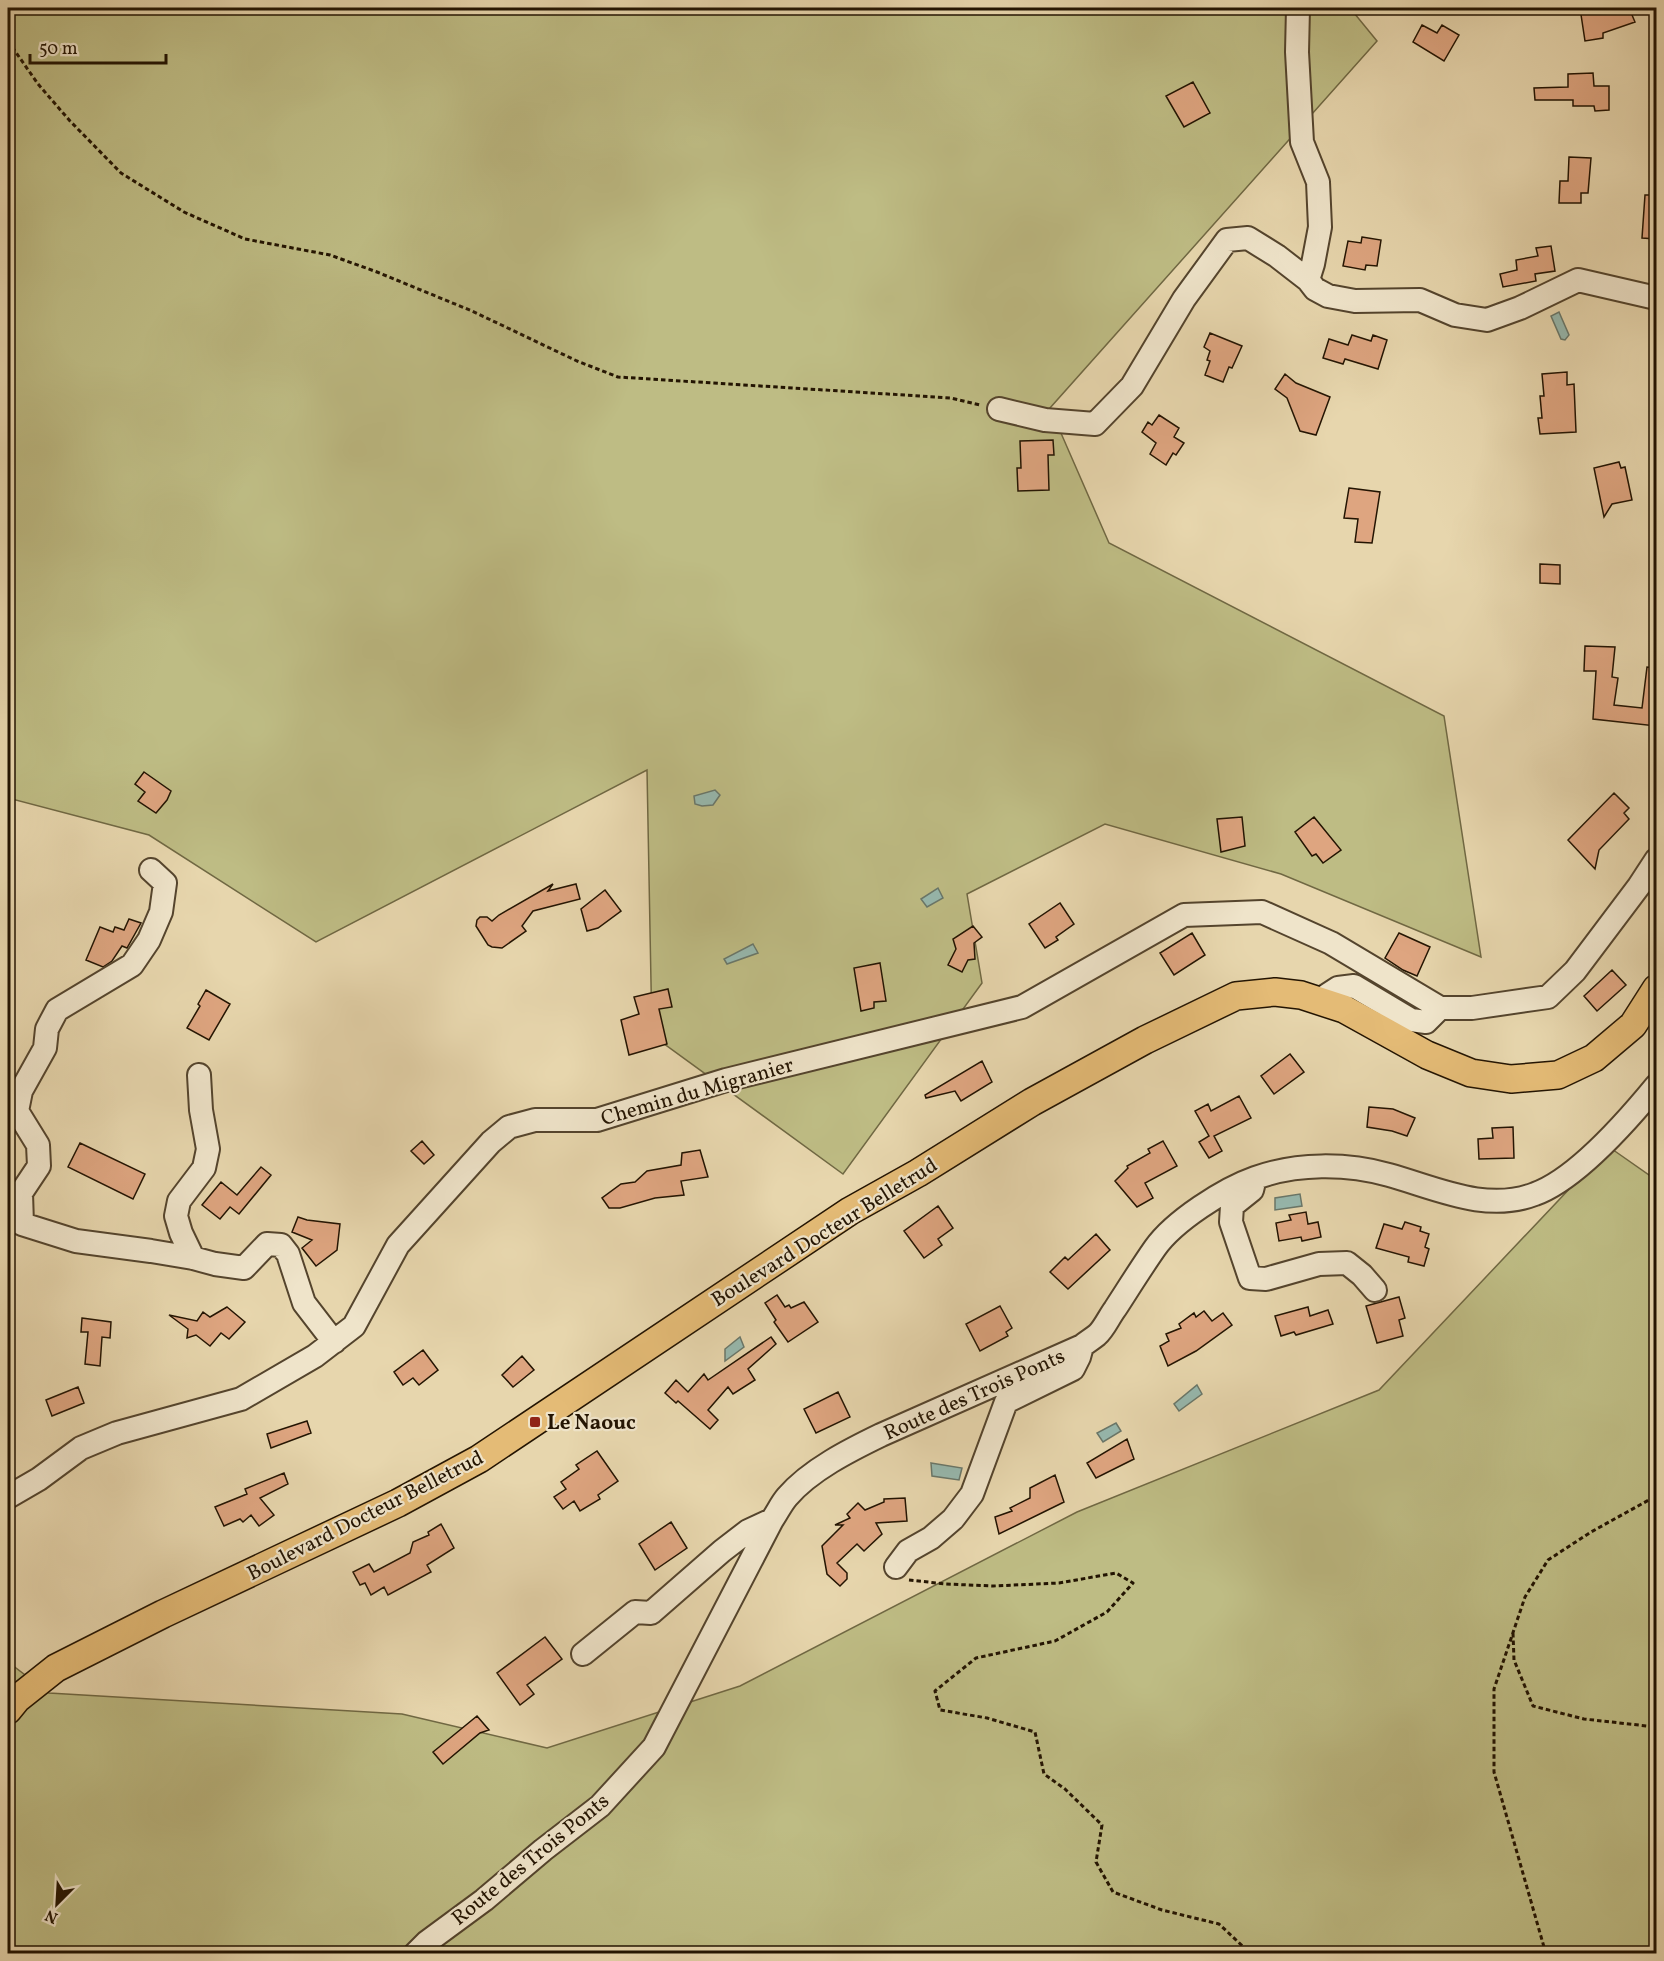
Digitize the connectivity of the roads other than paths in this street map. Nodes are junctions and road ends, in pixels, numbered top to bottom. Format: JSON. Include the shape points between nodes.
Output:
{"nodes":[{"id":1,"x":1298,"y":8,"type":"edge"},
{"id":2,"x":1308,"y":280,"type":"junction"},
{"id":3,"x":1656,"y":298,"type":"edge"},
{"id":4,"x":999,"y":409,"type":"road end"},
{"id":5,"x":1656,"y":860,"type":"edge"},
{"id":6,"x":150,"y":870,"type":"dead end"},
{"id":7,"x":1656,"y":989,"type":"edge"},
{"id":8,"x":1318,"y":1001,"type":"junction"},
{"id":9,"x":1440,"y":1008,"type":"junction"},
{"id":10,"x":200,"y":1076,"type":"dead end"},
{"id":11,"x":1656,"y":1086,"type":"edge"},
{"id":12,"x":1254,"y":1178,"type":"junction"},
{"id":13,"x":193,"y":1258,"type":"junction"},
{"id":14,"x":1375,"y":1290,"type":"dead end"},
{"id":15,"x":334,"y":1342,"type":"junction"},
{"id":16,"x":1082,"y":1346,"type":"junction"},
{"id":17,"x":8,"y":1497,"type":"edge"},
{"id":18,"x":772,"y":1520,"type":"junction"},
{"id":19,"x":896,"y":1567,"type":"road end"},
{"id":20,"x":583,"y":1654,"type":"dead end"},
{"id":21,"x":8,"y":1710,"type":"edge"},
{"id":22,"x":415,"y":1953,"type":"edge"}],
"edges":[{"from":1,"to":2,"type":"street","via":[[1302,142],[1318,182],[1320,226]]},
{"from":2,"to":3,"type":"street","via":[[1328,296],[1355,301],[1420,300],[1455,315],[1487,320],[1578,280]]},
{"from":2,"to":4,"type":"street","via":[[1248,238],[1227,240],[1184,299],[1132,386],[1095,424],[1045,420]]},
{"from":5,"to":9,"type":"street","via":[[1575,971],[1548,997],[1472,1008]]},
{"from":6,"to":13,"type":"street","via":[[165,883],[161,912],[149,940],[132,965],[57,1010],[47,1029],[45,1048],[21,1091],[17,1111],[38,1145],[39,1166],[21,1192],[22,1224],[76,1241]]},
{"from":7,"to":8,"type":"main road","name":"Boulevard Docteur Belletrud","via":[[1633,1025],[1594,1058],[1558,1075],[1511,1078],[1471,1073],[1427,1055],[1344,1009]]},
{"from":8,"to":9,"type":"street","via":[[1338,988],[1354,986],[1411,1020],[1426,1022]]},
{"from":8,"to":21,"type":"main road","name":"Boulevard Docteur Belletrud","via":[[1275,992],[1236,996],[1145,1040],[1032,1102],[850,1211],[479,1459],[398,1503],[56,1668]]},
{"from":9,"to":15,"type":"street","name":"Chemin du Migranier","via":[[1331,943],[1262,912],[1184,915],[1022,1007],[726,1080],[597,1120],[535,1120],[510,1127],[483,1151],[398,1245],[354,1326]]},
{"from":10,"to":13,"type":"street","via":[[208,1149],[204,1168],[179,1201],[176,1216]]},
{"from":11,"to":12,"type":"street","name":"Route des Trois Ponts","via":[[1581,1165],[1535,1195],[1505,1201],[1473,1200],[1388,1174],[1341,1166],[1287,1169]]},
{"from":12,"to":14,"type":"street","via":[[1252,1190],[1232,1206],[1231,1222],[1250,1278],[1266,1279],[1319,1264],[1347,1263]]},
{"from":12,"to":16,"type":"street","name":"Route des Trois Ponts","via":[[1212,1199],[1157,1245],[1098,1334]]},
{"from":13,"to":15,"type":"street","via":[[244,1268],[267,1244],[281,1245],[288,1254],[304,1303]]},
{"from":15,"to":17,"type":"street","name":"Chemin du Migranier","via":[[241,1399],[117,1433],[81,1448]]},
{"from":16,"to":18,"type":"street","name":"Route des Trois Ponts","via":[[851,1449],[787,1497]]},
{"from":16,"to":19,"type":"street","via":[[1073,1369],[1006,1402],[972,1494],[953,1519],[908,1551]]},
{"from":18,"to":20,"type":"street","via":[[722,1551],[651,1612],[635,1612]]},
{"from":18,"to":22,"type":"street","name":"Route des Trois Ponts","via":[[654,1747],[600,1806]]}]}
